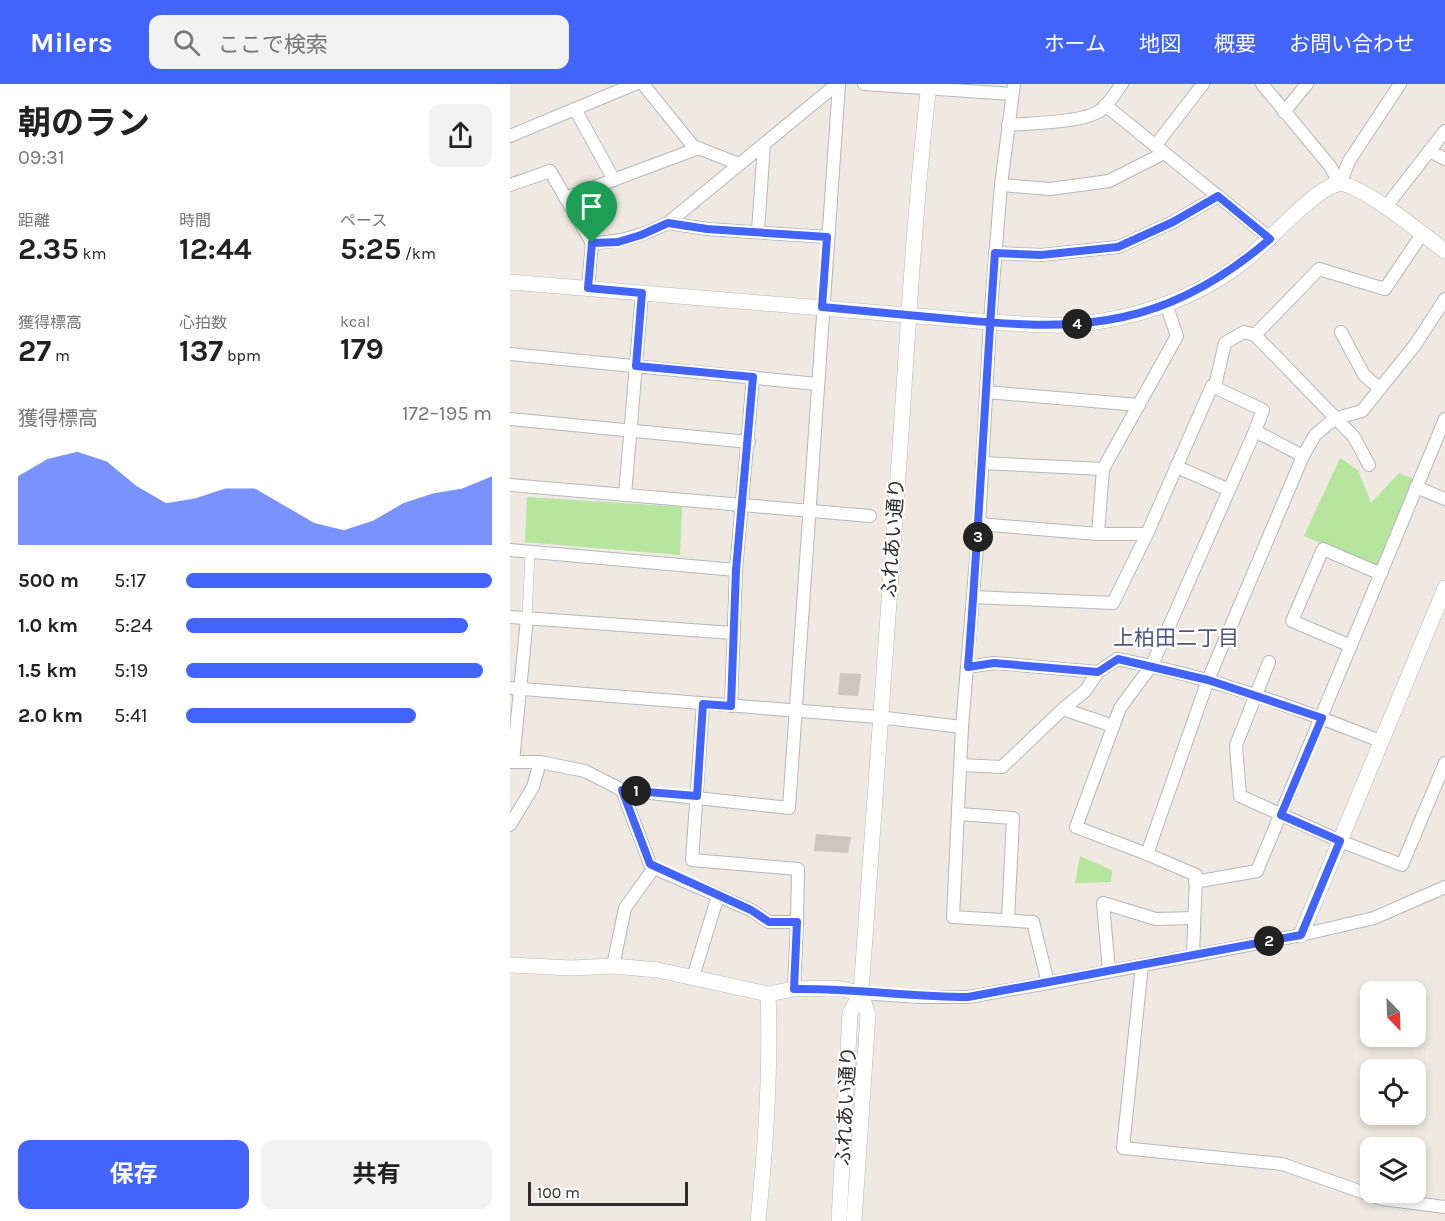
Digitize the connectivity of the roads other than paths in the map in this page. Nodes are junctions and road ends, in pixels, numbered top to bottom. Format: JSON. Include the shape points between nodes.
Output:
{"nodes":[{"id":1,"x":635,"y":84,"type":"edge"},
{"id":2,"x":643,"y":84,"type":"edge"},
{"id":3,"x":838,"y":84,"type":"edge"},
{"id":4,"x":864,"y":84,"type":"edge"},
{"id":5,"x":1122,"y":84,"type":"edge"},
{"id":6,"x":1203,"y":84,"type":"edge"},
{"id":7,"x":1262,"y":84,"type":"edge"},
{"id":8,"x":1307,"y":84,"type":"edge"},
{"id":9,"x":1400,"y":84,"type":"edge"},
{"id":10,"x":929,"y":86,"type":"edge"},
{"id":11,"x":1013,"y":89,"type":"edge"},
{"id":12,"x":1105,"y":105,"type":"junction"},
{"id":13,"x":575,"y":109,"type":"junction"},
{"id":14,"x":1284,"y":112,"type":"junction"},
{"id":15,"x":1008,"y":125,"type":"junction"},
{"id":16,"x":1445,"y":131,"type":"edge"},
{"id":17,"x":510,"y":136,"type":"edge"},
{"id":18,"x":764,"y":144,"type":"junction"},
{"id":19,"x":699,"y":148,"type":"junction"},
{"id":20,"x":1159,"y":149,"type":"junction"},
{"id":21,"x":1429,"y":151,"type":"junction"},
{"id":22,"x":1445,"y":159,"type":"edge"},
{"id":23,"x":740,"y":164,"type":"junction"},
{"id":24,"x":614,"y":180,"type":"junction"},
{"id":25,"x":1340,"y":184,"type":"junction"},
{"id":26,"x":510,"y":185,"type":"edge"},
{"id":27,"x":1001,"y":185,"type":"junction"},
{"id":28,"x":1218,"y":196,"type":"junction"},
{"id":29,"x":565,"y":198,"type":"junction"},
{"id":30,"x":1385,"y":208,"type":"junction"},
{"id":31,"x":668,"y":223,"type":"junction"},
{"id":32,"x":758,"y":231,"type":"junction"},
{"id":33,"x":1422,"y":234,"type":"junction"},
{"id":34,"x":827,"y":237,"type":"junction"},
{"id":35,"x":1270,"y":239,"type":"junction"},
{"id":36,"x":592,"y":243,"type":"junction"},
{"id":37,"x":1445,"y":251,"type":"edge"},
{"id":38,"x":995,"y":253,"type":"junction"},
{"id":39,"x":510,"y":282,"type":"edge"},
{"id":40,"x":588,"y":288,"type":"junction"},
{"id":41,"x":642,"y":293,"type":"junction"},
{"id":42,"x":1445,"y":299,"type":"edge"},
{"id":43,"x":1166,"y":304,"type":"junction"},
{"id":44,"x":822,"y":307,"type":"junction"},
{"id":45,"x":908,"y":315,"type":"junction"},
{"id":46,"x":990,"y":322,"type":"junction"},
{"id":47,"x":1341,"y":332,"type":"dead end"},
{"id":48,"x":1255,"y":335,"type":"junction"},
{"id":49,"x":510,"y":354,"type":"edge"},
{"id":50,"x":636,"y":366,"type":"junction"},
{"id":51,"x":753,"y":377,"type":"junction"},
{"id":52,"x":817,"y":384,"type":"junction"},
{"id":53,"x":1215,"y":386,"type":"junction"},
{"id":54,"x":1380,"y":388,"type":"junction"},
{"id":55,"x":986,"y":392,"type":"junction"},
{"id":56,"x":1138,"y":405,"type":"junction"},
{"id":57,"x":1337,"y":418,"type":"junction"},
{"id":58,"x":510,"y":419,"type":"edge"},
{"id":59,"x":1445,"y":419,"type":"edge"},
{"id":60,"x":630,"y":431,"type":"junction"},
{"id":61,"x":1255,"y":431,"type":"junction"},
{"id":62,"x":749,"y":442,"type":"junction"},
{"id":63,"x":1303,"y":456,"type":"junction"},
{"id":64,"x":982,"y":463,"type":"junction"},
{"id":65,"x":1369,"y":465,"type":"dead end"},
{"id":66,"x":1177,"y":467,"type":"junction"},
{"id":67,"x":1103,"y":469,"type":"junction"},
{"id":68,"x":510,"y":485,"type":"edge"},
{"id":69,"x":1416,"y":488,"type":"junction"},
{"id":70,"x":1227,"y":489,"type":"junction"},
{"id":71,"x":625,"y":495,"type":"junction"},
{"id":72,"x":1445,"y":499,"type":"edge"},
{"id":73,"x":742,"y":505,"type":"junction"},
{"id":74,"x":808,"y":511,"type":"junction"},
{"id":75,"x":870,"y":516,"type":"dead end"},
{"id":76,"x":979,"y":524,"type":"junction"},
{"id":77,"x":1098,"y":534,"type":"junction"},
{"id":78,"x":1147,"y":534,"type":"junction"},
{"id":79,"x":510,"y":550,"type":"edge"},
{"id":80,"x":530,"y":552,"type":"junction"},
{"id":81,"x":736,"y":570,"type":"junction"},
{"id":82,"x":1381,"y":574,"type":"junction"},
{"id":83,"x":1445,"y":588,"type":"edge"},
{"id":84,"x":974,"y":597,"type":"junction"},
{"id":85,"x":1440,"y":615,"type":"edge"},
{"id":86,"x":510,"y":617,"type":"edge"},
{"id":87,"x":527,"y":618,"type":"junction"},
{"id":88,"x":733,"y":633,"type":"junction"},
{"id":89,"x":1352,"y":646,"type":"junction"},
{"id":90,"x":1269,"y":662,"type":"dead end"},
{"id":91,"x":1152,"y":665,"type":"junction"},
{"id":92,"x":968,"y":667,"type":"junction"},
{"id":93,"x":1098,"y":672,"type":"junction"},
{"id":94,"x":1208,"y":680,"type":"junction"},
{"id":95,"x":514,"y":688,"type":"edge"},
{"id":96,"x":1255,"y":695,"type":"junction"},
{"id":97,"x":703,"y":704,"type":"junction"},
{"id":98,"x":731,"y":706,"type":"junction"},
{"id":99,"x":1063,"y":709,"type":"junction"},
{"id":100,"x":795,"y":710,"type":"junction"},
{"id":101,"x":878,"y":717,"type":"junction"},
{"id":102,"x":1322,"y":718,"type":"junction"},
{"id":103,"x":1113,"y":726,"type":"junction"},
{"id":104,"x":962,"y":727,"type":"junction"},
{"id":105,"x":1380,"y":741,"type":"junction"},
{"id":106,"x":512,"y":762,"type":"edge"},
{"id":107,"x":540,"y":762,"type":"junction"},
{"id":108,"x":1445,"y":763,"type":"edge"},
{"id":109,"x":961,"y":765,"type":"junction"},
{"id":110,"x":622,"y":790,"type":"junction"},
{"id":111,"x":697,"y":796,"type":"junction"},
{"id":112,"x":959,"y":814,"type":"junction"},
{"id":113,"x":1281,"y":815,"type":"junction"},
{"id":114,"x":510,"y":825,"type":"edge"},
{"id":115,"x":1340,"y":841,"type":"junction"},
{"id":116,"x":1147,"y":854,"type":"junction"},
{"id":117,"x":654,"y":868,"type":"junction"},
{"id":118,"x":1196,"y":882,"type":"junction"},
{"id":119,"x":1445,"y":887,"type":"edge"},
{"id":120,"x":718,"y":896,"type":"junction"},
{"id":121,"x":1194,"y":918,"type":"junction"},
{"id":122,"x":1008,"y":920,"type":"junction"},
{"id":123,"x":797,"y":922,"type":"junction"},
{"id":124,"x":1301,"y":935,"type":"junction"},
{"id":125,"x":1192,"y":956,"type":"junction"},
{"id":126,"x":510,"y":965,"type":"edge"},
{"id":127,"x":1142,"y":965,"type":"junction"},
{"id":128,"x":613,"y":966,"type":"junction"},
{"id":129,"x":1109,"y":972,"type":"junction"},
{"id":130,"x":693,"y":977,"type":"junction"},
{"id":131,"x":1048,"y":983,"type":"junction"},
{"id":132,"x":794,"y":989,"type":"junction"},
{"id":133,"x":861,"y":993,"type":"junction"},
{"id":134,"x":768,"y":994,"type":"junction"},
{"id":135,"x":1445,"y":1207,"type":"edge"},
{"id":136,"x":758,"y":1221,"type":"edge"},
{"id":137,"x":840,"y":1221,"type":"edge"},
{"id":138,"x":854,"y":1221,"type":"edge"}],
"edges":[{"from":1,"to":13,"type":"street"},
{"from":2,"to":19,"type":"street","via":[[693,146]]},
{"from":3,"to":18,"type":"street"},
{"from":3,"to":34,"type":"street"},
{"from":4,"to":10,"type":"street"},
{"from":5,"to":12,"type":"street"},
{"from":6,"to":20,"type":"street"},
{"from":7,"to":14,"type":"street"},
{"from":8,"to":14,"type":"street"},
{"from":9,"to":25,"type":"street","via":[[1349,161]]},
{"from":10,"to":11,"type":"street"},
{"from":10,"to":45,"type":"street","name":"ふれあい通り"},
{"from":11,"to":15,"type":"street"},
{"from":12,"to":15,"type":"street","via":[[1089,115],[1061,121]]},
{"from":12,"to":20,"type":"street"},
{"from":13,"to":17,"type":"street"},
{"from":13,"to":24,"type":"street"},
{"from":14,"to":25,"type":"street","via":[[1330,166]]},
{"from":15,"to":27,"type":"street"},
{"from":16,"to":21,"type":"street"},
{"from":18,"to":23,"type":"street"},
{"from":18,"to":32,"type":"street"},
{"from":19,"to":23,"type":"street"},
{"from":19,"to":24,"type":"street"},
{"from":20,"to":27,"type":"street","via":[[1109,181],[1050,189]]},
{"from":20,"to":28,"type":"street"},
{"from":21,"to":22,"type":"street"},
{"from":21,"to":30,"type":"street"},
{"from":23,"to":31,"type":"street"},
{"from":24,"to":29,"type":"street"},
{"from":25,"to":30,"type":"street","via":[[1358,188]]},
{"from":25,"to":35,"type":"street","via":[[1321,190]]},
{"from":26,"to":29,"type":"street","via":[[550,171]]},
{"from":27,"to":38,"type":"street"},
{"from":28,"to":35,"type":"street"},
{"from":28,"to":38,"type":"street","via":[[1118,247],[1041,255]]},
{"from":29,"to":36,"type":"street"},
{"from":30,"to":33,"type":"street"},
{"from":31,"to":32,"type":"street"},
{"from":31,"to":36,"type":"street","via":[[618,242]]},
{"from":32,"to":34,"type":"street"},
{"from":33,"to":37,"type":"street"},
{"from":33,"to":48,"type":"street","via":[[1385,288],[1319,269]]},
{"from":34,"to":44,"type":"street"},
{"from":35,"to":43,"type":"street","via":[[1225,274]]},
{"from":36,"to":40,"type":"street"},
{"from":38,"to":46,"type":"street"},
{"from":39,"to":40,"type":"street"},
{"from":40,"to":41,"type":"street"},
{"from":41,"to":44,"type":"street"},
{"from":41,"to":50,"type":"street"},
{"from":42,"to":54,"type":"street"},
{"from":43,"to":46,"type":"street","via":[[1124,317],[1081,324]]},
{"from":43,"to":56,"type":"street","via":[[1177,336]]},
{"from":44,"to":45,"type":"street"},
{"from":44,"to":52,"type":"street"},
{"from":45,"to":46,"type":"street"},
{"from":45,"to":101,"type":"street","name":"ふれあい通り"},
{"from":46,"to":55,"type":"street"},
{"from":47,"to":54,"type":"street","via":[[1364,375]]},
{"from":48,"to":53,"type":"street","via":[[1244,332],[1225,343]]},
{"from":48,"to":57,"type":"street"},
{"from":49,"to":50,"type":"street"},
{"from":50,"to":51,"type":"street"},
{"from":50,"to":60,"type":"street"},
{"from":51,"to":52,"type":"street"},
{"from":51,"to":62,"type":"street"},
{"from":52,"to":74,"type":"street"},
{"from":53,"to":61,"type":"street","via":[[1263,410]]},
{"from":53,"to":66,"type":"street","via":[[1210,388]]},
{"from":54,"to":57,"type":"street","via":[[1362,411]]},
{"from":55,"to":56,"type":"street"},
{"from":55,"to":64,"type":"street"},
{"from":56,"to":67,"type":"street"},
{"from":57,"to":63,"type":"street","via":[[1315,435]]},
{"from":57,"to":65,"type":"street","via":[[1354,436]]},
{"from":58,"to":60,"type":"street"},
{"from":59,"to":69,"type":"street"},
{"from":60,"to":62,"type":"street"},
{"from":60,"to":71,"type":"street"},
{"from":61,"to":63,"type":"street"},
{"from":61,"to":70,"type":"street"},
{"from":62,"to":73,"type":"street"},
{"from":63,"to":94,"type":"street"},
{"from":64,"to":67,"type":"street"},
{"from":64,"to":76,"type":"street"},
{"from":66,"to":70,"type":"street"},
{"from":66,"to":78,"type":"street"},
{"from":67,"to":77,"type":"street"},
{"from":68,"to":71,"type":"street"},
{"from":69,"to":72,"type":"street"},
{"from":69,"to":82,"type":"street"},
{"from":70,"to":91,"type":"street"},
{"from":71,"to":73,"type":"street"},
{"from":73,"to":74,"type":"street"},
{"from":73,"to":81,"type":"street"},
{"from":74,"to":75,"type":"street"},
{"from":74,"to":100,"type":"street"},
{"from":76,"to":77,"type":"street"},
{"from":76,"to":84,"type":"street"},
{"from":77,"to":78,"type":"street"},
{"from":78,"to":84,"type":"street","via":[[1113,603]]},
{"from":79,"to":80,"type":"street"},
{"from":80,"to":81,"type":"street"},
{"from":80,"to":87,"type":"street"},
{"from":81,"to":88,"type":"street"},
{"from":82,"to":89,"type":"street"},
{"from":82,"to":89,"type":"street","via":[[1323,549],[1292,621]]},
{"from":83,"to":85,"type":"street"},
{"from":84,"to":92,"type":"street"},
{"from":85,"to":105,"type":"street"},
{"from":86,"to":87,"type":"street"},
{"from":87,"to":88,"type":"street"},
{"from":87,"to":95,"type":"street"},
{"from":88,"to":98,"type":"street"},
{"from":89,"to":102,"type":"street"},
{"from":90,"to":96,"type":"street"},
{"from":91,"to":93,"type":"street","via":[[1118,659]]},
{"from":91,"to":94,"type":"street"},
{"from":91,"to":103,"type":"street","via":[[1120,708]]},
{"from":92,"to":93,"type":"street","via":[[994,663]]},
{"from":92,"to":104,"type":"street"},
{"from":93,"to":99,"type":"street","via":[[1085,691]]},
{"from":94,"to":96,"type":"street"},
{"from":94,"to":116,"type":"street"},
{"from":95,"to":97,"type":"street"},
{"from":95,"to":106,"type":"street"},
{"from":96,"to":102,"type":"street"},
{"from":96,"to":113,"type":"street","via":[[1236,745],[1239,796]]},
{"from":97,"to":98,"type":"street"},
{"from":97,"to":111,"type":"street"},
{"from":98,"to":100,"type":"street"},
{"from":99,"to":103,"type":"street"},
{"from":99,"to":109,"type":"street","via":[[1002,767]]},
{"from":100,"to":101,"type":"street"},
{"from":100,"to":111,"type":"street","via":[[789,808]]},
{"from":101,"to":104,"type":"street"},
{"from":101,"to":133,"type":"street","name":"ふれあい通り"},
{"from":102,"to":105,"type":"street"},
{"from":102,"to":113,"type":"street"},
{"from":103,"to":116,"type":"street","via":[[1076,827]]},
{"from":104,"to":109,"type":"street"},
{"from":105,"to":115,"type":"street"},
{"from":106,"to":107,"type":"street"},
{"from":107,"to":110,"type":"street","via":[[585,771]]},
{"from":107,"to":114,"type":"street","via":[[533,787]]},
{"from":108,"to":115,"type":"street","via":[[1402,865]]},
{"from":109,"to":112,"type":"street"},
{"from":110,"to":111,"type":"street"},
{"from":110,"to":117,"type":"street"},
{"from":111,"to":123,"type":"street","via":[[692,861],[798,869]]},
{"from":112,"to":122,"type":"street","via":[[1013,818]]},
{"from":112,"to":122,"type":"street","via":[[953,916]]},
{"from":113,"to":115,"type":"street"},
{"from":113,"to":118,"type":"street","via":[[1257,871]]},
{"from":115,"to":124,"type":"street"},
{"from":116,"to":118,"type":"street","via":[[1196,875]]},
{"from":117,"to":120,"type":"street"},
{"from":117,"to":128,"type":"street","via":[[625,908]]},
{"from":118,"to":121,"type":"street"},
{"from":119,"to":124,"type":"street","via":[[1374,918]]},
{"from":120,"to":123,"type":"street","via":[[769,922]]},
{"from":120,"to":130,"type":"street"},
{"from":121,"to":125,"type":"street"},
{"from":121,"to":129,"type":"street","via":[[1156,919],[1103,903]]},
{"from":122,"to":131,"type":"street","via":[[1033,922]]},
{"from":123,"to":132,"type":"street"},
{"from":124,"to":125,"type":"street"},
{"from":125,"to":127,"type":"street"},
{"from":126,"to":128,"type":"street"},
{"from":127,"to":129,"type":"street"},
{"from":127,"to":135,"type":"street","via":[[1123,1148],[1281,1164],[1382,1199]]},
{"from":128,"to":130,"type":"street"},
{"from":129,"to":131,"type":"street"},
{"from":130,"to":134,"type":"street"},
{"from":131,"to":133,"type":"street","via":[[968,997]]},
{"from":132,"to":133,"type":"street","via":[[836,988]]},
{"from":132,"to":134,"type":"street"},
{"from":133,"to":137,"type":"street","name":"ふれあい通り","via":[[850,1013]]},
{"from":133,"to":138,"type":"street","name":"ふれあい通り","via":[[868,1016]]},
{"from":134,"to":136,"type":"street","via":[[767,1140]]}]}
